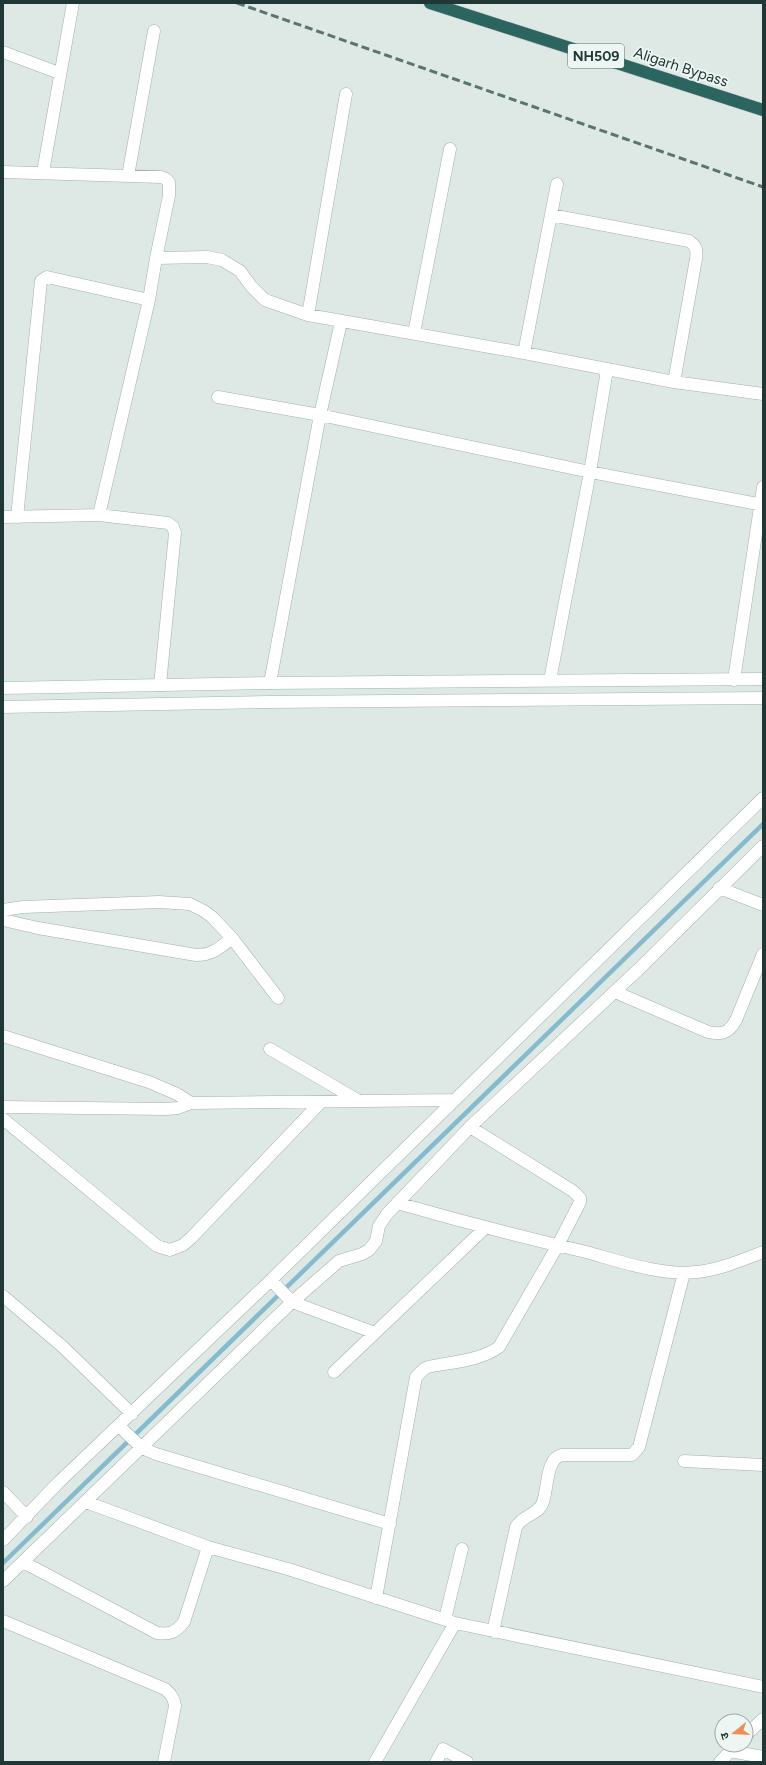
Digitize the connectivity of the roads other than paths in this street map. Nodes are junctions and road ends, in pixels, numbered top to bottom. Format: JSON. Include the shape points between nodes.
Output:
{"nodes":[{"id":1,"x":73,"y":3,"type":"edge"},
{"id":2,"x":430,"y":3,"type":"edge"},
{"id":3,"x":154,"y":31,"type":"dead end"},
{"id":4,"x":3,"y":52,"type":"edge"},
{"id":5,"x":59,"y":72,"type":"junction"},
{"id":6,"x":346,"y":94,"type":"dead end"},
{"id":7,"x":763,"y":110,"type":"edge"},
{"id":8,"x":450,"y":149,"type":"dead end"},
{"id":9,"x":3,"y":172,"type":"edge"},
{"id":10,"x":43,"y":172,"type":"junction"},
{"id":11,"x":128,"y":176,"type":"junction"},
{"id":12,"x":557,"y":184,"type":"dead end"},
{"id":13,"x":551,"y":215,"type":"junction"},
{"id":14,"x":156,"y":258,"type":"junction"},
{"id":15,"x":149,"y":300,"type":"junction"},
{"id":16,"x":308,"y":315,"type":"junction"},
{"id":17,"x":341,"y":322,"type":"junction"},
{"id":18,"x":414,"y":333,"type":"junction"},
{"id":19,"x":524,"y":353,"type":"junction"},
{"id":20,"x":607,"y":370,"type":"junction"},
{"id":21,"x":674,"y":382,"type":"junction"},
{"id":22,"x":763,"y":394,"type":"edge"},
{"id":23,"x":218,"y":397,"type":"dead end"},
{"id":24,"x":320,"y":415,"type":"junction"},
{"id":25,"x":590,"y":472,"type":"junction"},
{"id":26,"x":763,"y":488,"type":"edge"},
{"id":27,"x":761,"y":504,"type":"edge"},
{"id":28,"x":99,"y":515,"type":"junction"},
{"id":29,"x":3,"y":517,"type":"edge"},
{"id":30,"x":17,"y":517,"type":"junction"},
{"id":31,"x":763,"y":679,"type":"edge"},
{"id":32,"x":550,"y":680,"type":"junction"},
{"id":33,"x":734,"y":680,"type":"junction"},
{"id":34,"x":270,"y":683,"type":"junction"},
{"id":35,"x":160,"y":685,"type":"junction"},
{"id":36,"x":3,"y":688,"type":"edge"},
{"id":37,"x":763,"y":698,"type":"edge"},
{"id":38,"x":3,"y":707,"type":"edge"},
{"id":39,"x":763,"y":798,"type":"edge"},
{"id":40,"x":763,"y":846,"type":"edge"},
{"id":41,"x":719,"y":888,"type":"junction"},
{"id":42,"x":763,"y":905,"type":"edge"},
{"id":43,"x":3,"y":910,"type":"edge"},
{"id":44,"x":3,"y":920,"type":"edge"},
{"id":45,"x":232,"y":938,"type":"junction"},
{"id":46,"x":763,"y":954,"type":"edge"},
{"id":47,"x":614,"y":992,"type":"junction"},
{"id":48,"x":278,"y":998,"type":"dead end"},
{"id":49,"x":3,"y":1036,"type":"edge"},
{"id":50,"x":270,"y":1048,"type":"dead end"},
{"id":51,"x":454,"y":1100,"type":"junction"},
{"id":52,"x":360,"y":1102,"type":"junction"},
{"id":53,"x":191,"y":1103,"type":"junction"},
{"id":54,"x":320,"y":1103,"type":"junction"},
{"id":55,"x":3,"y":1107,"type":"edge"},
{"id":56,"x":3,"y":1119,"type":"edge"},
{"id":57,"x":470,"y":1127,"type":"junction"},
{"id":58,"x":397,"y":1203,"type":"junction"},
{"id":59,"x":485,"y":1228,"type":"junction"},
{"id":60,"x":558,"y":1245,"type":"junction"},
{"id":61,"x":763,"y":1252,"type":"edge"},
{"id":62,"x":684,"y":1273,"type":"junction"},
{"id":63,"x":282,"y":1292,"type":"junction"},
{"id":64,"x":3,"y":1297,"type":"edge"},
{"id":65,"x":375,"y":1333,"type":"junction"},
{"id":66,"x":334,"y":1372,"type":"dead end"},
{"id":67,"x":132,"y":1414,"type":"junction"},
{"id":68,"x":131,"y":1437,"type":"junction"},
{"id":69,"x":684,"y":1461,"type":"dead end"},
{"id":70,"x":763,"y":1465,"type":"edge"},
{"id":71,"x":3,"y":1492,"type":"edge"},
{"id":72,"x":86,"y":1502,"type":"junction"},
{"id":73,"x":27,"y":1517,"type":"junction"},
{"id":74,"x":390,"y":1524,"type":"junction"},
{"id":75,"x":3,"y":1540,"type":"edge"},
{"id":76,"x":208,"y":1547,"type":"junction"},
{"id":77,"x":462,"y":1549,"type":"dead end"},
{"id":78,"x":23,"y":1562,"type":"junction"},
{"id":79,"x":3,"y":1581,"type":"edge"},
{"id":80,"x":376,"y":1598,"type":"junction"},
{"id":81,"x":450,"y":1621,"type":"junction"},
{"id":82,"x":3,"y":1622,"type":"edge"},
{"id":83,"x":493,"y":1632,"type":"junction"},
{"id":84,"x":763,"y":1687,"type":"edge"},
{"id":85,"x":763,"y":1719,"type":"edge"},
{"id":86,"x":754,"y":1728,"type":"edge"},
{"id":87,"x":728,"y":1753,"type":"edge"},
{"id":88,"x":750,"y":1753,"type":"edge"},
{"id":89,"x":763,"y":1757,"type":"edge"},
{"id":90,"x":164,"y":1762,"type":"edge"},
{"id":91,"x":375,"y":1762,"type":"edge"},
{"id":92,"x":436,"y":1762,"type":"edge"},
{"id":93,"x":467,"y":1762,"type":"edge"},
{"id":94,"x":720,"y":1762,"type":"edge"}],
"edges":[{"from":1,"to":5,"type":"street"},
{"from":2,"to":7,"type":"highway","name":"Aligarh Bypass","number":"NH509"},
{"from":3,"to":11,"type":"street"},
{"from":4,"to":5,"type":"street"},
{"from":5,"to":10,"type":"street"},
{"from":6,"to":16,"type":"street"},
{"from":8,"to":18,"type":"street"},
{"from":9,"to":10,"type":"street"},
{"from":10,"to":11,"type":"street"},
{"from":11,"to":14,"type":"street","via":[[161,177],[169,182],[169,196]]},
{"from":12,"to":13,"type":"street"},
{"from":13,"to":19,"type":"street"},
{"from":13,"to":21,"type":"street","via":[[694,244],[697,251],[696,259]]},
{"from":14,"to":15,"type":"street"},
{"from":14,"to":16,"type":"street","via":[[207,257],[222,260],[240,271],[265,300]]},
{"from":15,"to":28,"type":"street"},
{"from":15,"to":30,"type":"street","via":[[46,277],[41,280]]},
{"from":16,"to":17,"type":"street"},
{"from":17,"to":18,"type":"street"},
{"from":17,"to":24,"type":"street"},
{"from":18,"to":19,"type":"street"},
{"from":19,"to":20,"type":"street"},
{"from":20,"to":21,"type":"street"},
{"from":20,"to":25,"type":"street"},
{"from":21,"to":22,"type":"street"},
{"from":23,"to":24,"type":"street"},
{"from":24,"to":25,"type":"street"},
{"from":24,"to":34,"type":"street"},
{"from":25,"to":27,"type":"street"},
{"from":25,"to":32,"type":"street"},
{"from":26,"to":27,"type":"street"},
{"from":27,"to":33,"type":"street"},
{"from":28,"to":30,"type":"street"},
{"from":28,"to":35,"type":"street","via":[[168,523],[173,527],[175,533]]},
{"from":29,"to":30,"type":"street"},
{"from":31,"to":33,"type":"street"},
{"from":32,"to":33,"type":"street"},
{"from":32,"to":34,"type":"street"},
{"from":34,"to":35,"type":"street"},
{"from":35,"to":36,"type":"street"},
{"from":37,"to":38,"type":"street"},
{"from":39,"to":51,"type":"street"},
{"from":40,"to":41,"type":"street"},
{"from":41,"to":42,"type":"street"},
{"from":41,"to":47,"type":"street"},
{"from":43,"to":45,"type":"street","via":[[23,907],[185,903],[204,911]]},
{"from":44,"to":45,"type":"street","via":[[196,955],[215,952]]},
{"from":45,"to":48,"type":"street"},
{"from":46,"to":47,"type":"street","via":[[736,1020],[731,1028],[719,1034],[708,1032]]},
{"from":47,"to":57,"type":"street"},
{"from":49,"to":53,"type":"street","via":[[149,1082]]},
{"from":50,"to":52,"type":"street"},
{"from":51,"to":52,"type":"street"},
{"from":51,"to":63,"type":"street"},
{"from":52,"to":54,"type":"street"},
{"from":53,"to":54,"type":"street"},
{"from":53,"to":55,"type":"street","via":[[166,1110]]},
{"from":54,"to":56,"type":"street","via":[[191,1238],[183,1245],[170,1250],[157,1246]]},
{"from":57,"to":58,"type":"street"},
{"from":57,"to":60,"type":"street","via":[[580,1198],[578,1208]]},
{"from":58,"to":59,"type":"street"},
{"from":58,"to":63,"type":"street","via":[[379,1226],[376,1241],[369,1250],[339,1261]]},
{"from":59,"to":60,"type":"street"},
{"from":59,"to":65,"type":"street"},
{"from":60,"to":62,"type":"street","via":[[637,1265]]},
{"from":60,"to":74,"type":"street","via":[[499,1347],[480,1356],[428,1367],[416,1377]]},
{"from":61,"to":62,"type":"street","via":[[710,1270]]},
{"from":62,"to":83,"type":"street","via":[[639,1447],[632,1455],[562,1455],[554,1458],[540,1508],[516,1527]]},
{"from":63,"to":65,"type":"street"},
{"from":63,"to":67,"type":"street"},
{"from":63,"to":68,"type":"street"},
{"from":64,"to":67,"type":"street","via":[[63,1347]]},
{"from":65,"to":66,"type":"street"},
{"from":67,"to":68,"type":"street"},
{"from":68,"to":72,"type":"street"},
{"from":68,"to":73,"type":"street","via":[[59,1482]]},
{"from":68,"to":74,"type":"street","via":[[156,1454]]},
{"from":69,"to":70,"type":"street"},
{"from":71,"to":73,"type":"street"},
{"from":72,"to":76,"type":"street"},
{"from":72,"to":78,"type":"street"},
{"from":73,"to":75,"type":"street"},
{"from":74,"to":80,"type":"street"},
{"from":76,"to":78,"type":"street","via":[[184,1622],[179,1629],[164,1634]]},
{"from":76,"to":80,"type":"street","via":[[288,1569]]},
{"from":77,"to":81,"type":"street"},
{"from":78,"to":79,"type":"street"},
{"from":80,"to":81,"type":"street"},
{"from":81,"to":83,"type":"street"},
{"from":81,"to":91,"type":"street"},
{"from":82,"to":90,"type":"street","via":[[165,1689],[171,1694],[175,1706]]},
{"from":83,"to":84,"type":"street"},
{"from":85,"to":86,"type":"street"},
{"from":87,"to":94,"type":"street"},
{"from":88,"to":89,"type":"street"},
{"from":92,"to":93,"type":"street","via":[[443,1749]]}]}
